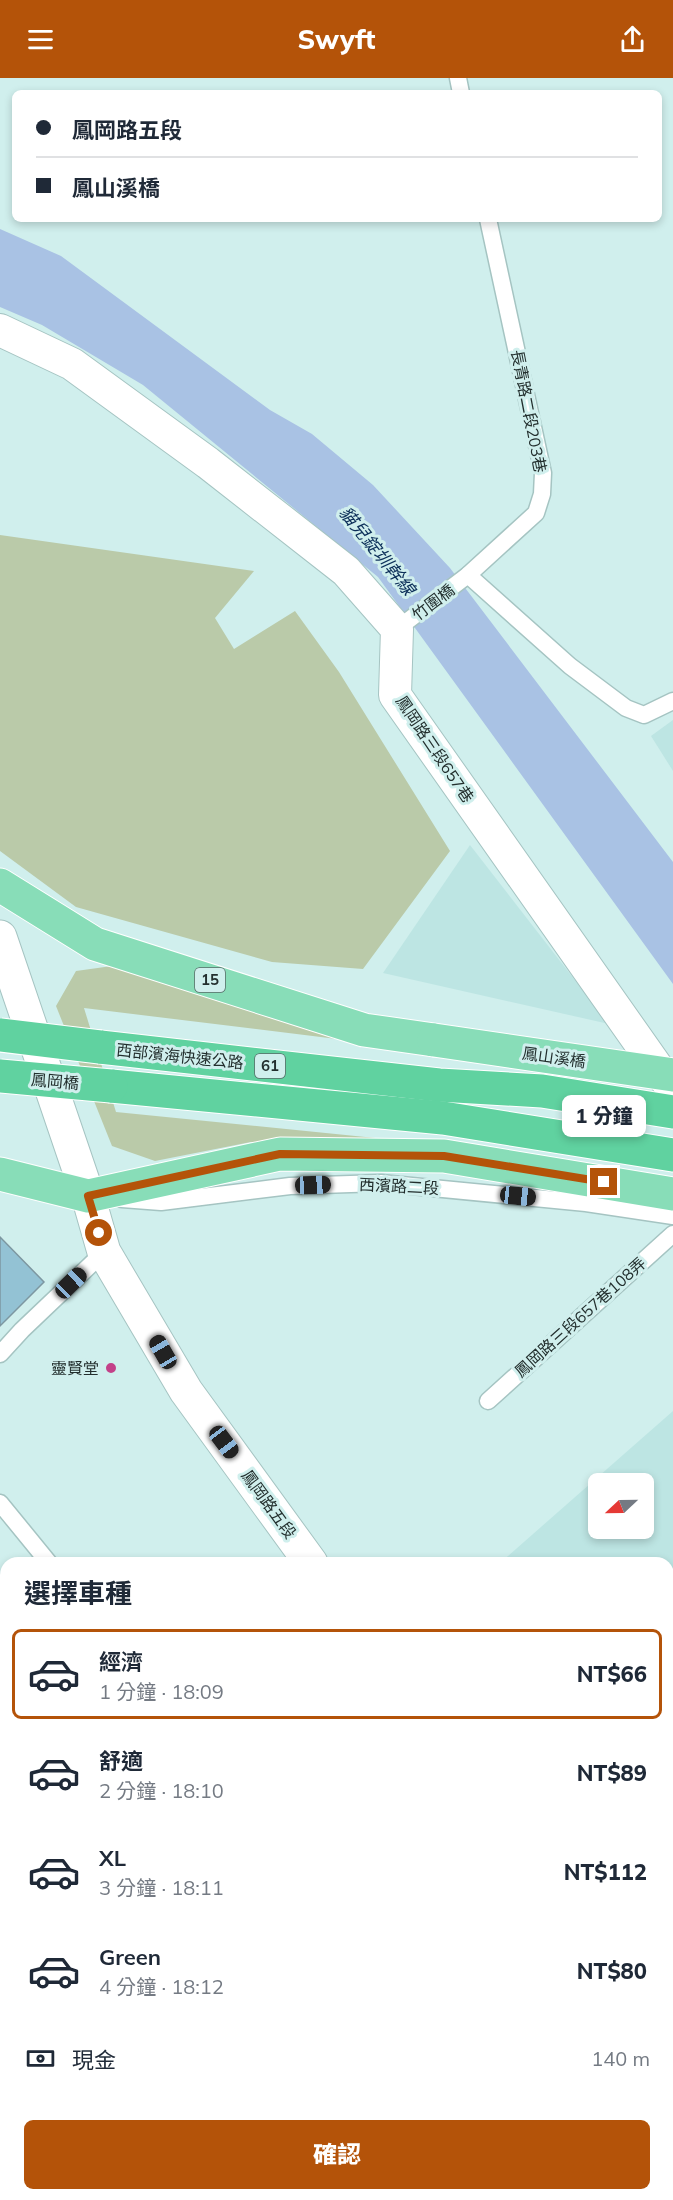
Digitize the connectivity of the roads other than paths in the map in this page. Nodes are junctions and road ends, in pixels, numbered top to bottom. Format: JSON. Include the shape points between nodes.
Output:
{"nodes":[{"id":1,"x":489,"y":222,"type":"edge"},
{"id":2,"x":0,"y":330,"type":"edge"},
{"id":3,"x":468,"y":575,"type":"junction"},
{"id":4,"x":397,"y":629,"type":"junction"},
{"id":5,"x":673,"y":700,"type":"edge"},
{"id":6,"x":0,"y":885,"type":"edge"},
{"id":7,"x":0,"y":937,"type":"edge"},
{"id":8,"x":0,"y":1035,"type":"edge"},
{"id":9,"x":673,"y":1075,"type":"edge"},
{"id":10,"x":0,"y":1076,"type":"edge"},
{"id":11,"x":673,"y":1090,"type":"edge"},
{"id":12,"x":673,"y":1112,"type":"edge"},
{"id":13,"x":673,"y":1155,"type":"edge"},
{"id":14,"x":0,"y":1174,"type":"edge"},
{"id":15,"x":673,"y":1194,"type":"edge"},
{"id":16,"x":88,"y":1196,"type":"junction"},
{"id":17,"x":673,"y":1216,"type":"edge"},
{"id":18,"x":673,"y":1234,"type":"edge"},
{"id":19,"x":104,"y":1252,"type":"junction"},
{"id":20,"x":0,"y":1354,"type":"edge"},
{"id":21,"x":488,"y":1401,"type":"dead end"},
{"id":22,"x":0,"y":1503,"type":"edge"},
{"id":23,"x":44,"y":1557,"type":"edge"},
{"id":24,"x":307,"y":1557,"type":"edge"}],
"edges":[{"from":1,"to":3,"type":"lane","name":"長青路二段203巷","via":[[543,473],[542,494],[536,513]]},
{"from":2,"to":4,"type":"street","via":[[72,364],[208,463],[346,571]]},
{"from":3,"to":4,"type":"lane","name":"竹圍橋"},
{"from":3,"to":5,"type":"lane","via":[[570,666],[626,708],[644,715]]},
{"from":4,"to":11,"type":"street","name":"鳳岡路三段657巷","via":[[395,695]]},
{"from":6,"to":9,"type":"main road","name":"鳳山溪橋","number":"15","bridge":true,"via":[[95,944],[364,1030]]},
{"from":7,"to":16,"type":"street","name":"鳳岡路五段"},
{"from":8,"to":12,"type":"highway","name":"西部濱海快速公路","number":"61","bridge":true,"via":[[439,1085],[542,1091]]},
{"from":10,"to":13,"type":"highway","name":"鳳岡橋","number":"61","bridge":true,"via":[[443,1118]]},
{"from":14,"to":16,"type":"main road","name":"西濱路二段"},
{"from":15,"to":16,"type":"main road","name":"西濱路二段","via":[[444,1156],[280,1154]]},
{"from":16,"to":17,"type":"lane","name":"西濱路二段","via":[[161,1202],[290,1186],[381,1183],[586,1203]]},
{"from":16,"to":19,"type":"street","name":"鳳岡路五段"},
{"from":18,"to":21,"type":"lane","name":"鳳岡路三段657巷108弄"},
{"from":19,"to":20,"type":"lane"},
{"from":19,"to":24,"type":"street","name":"鳳岡路五段","via":[[186,1391]]},
{"from":22,"to":23,"type":"lane"}]}
